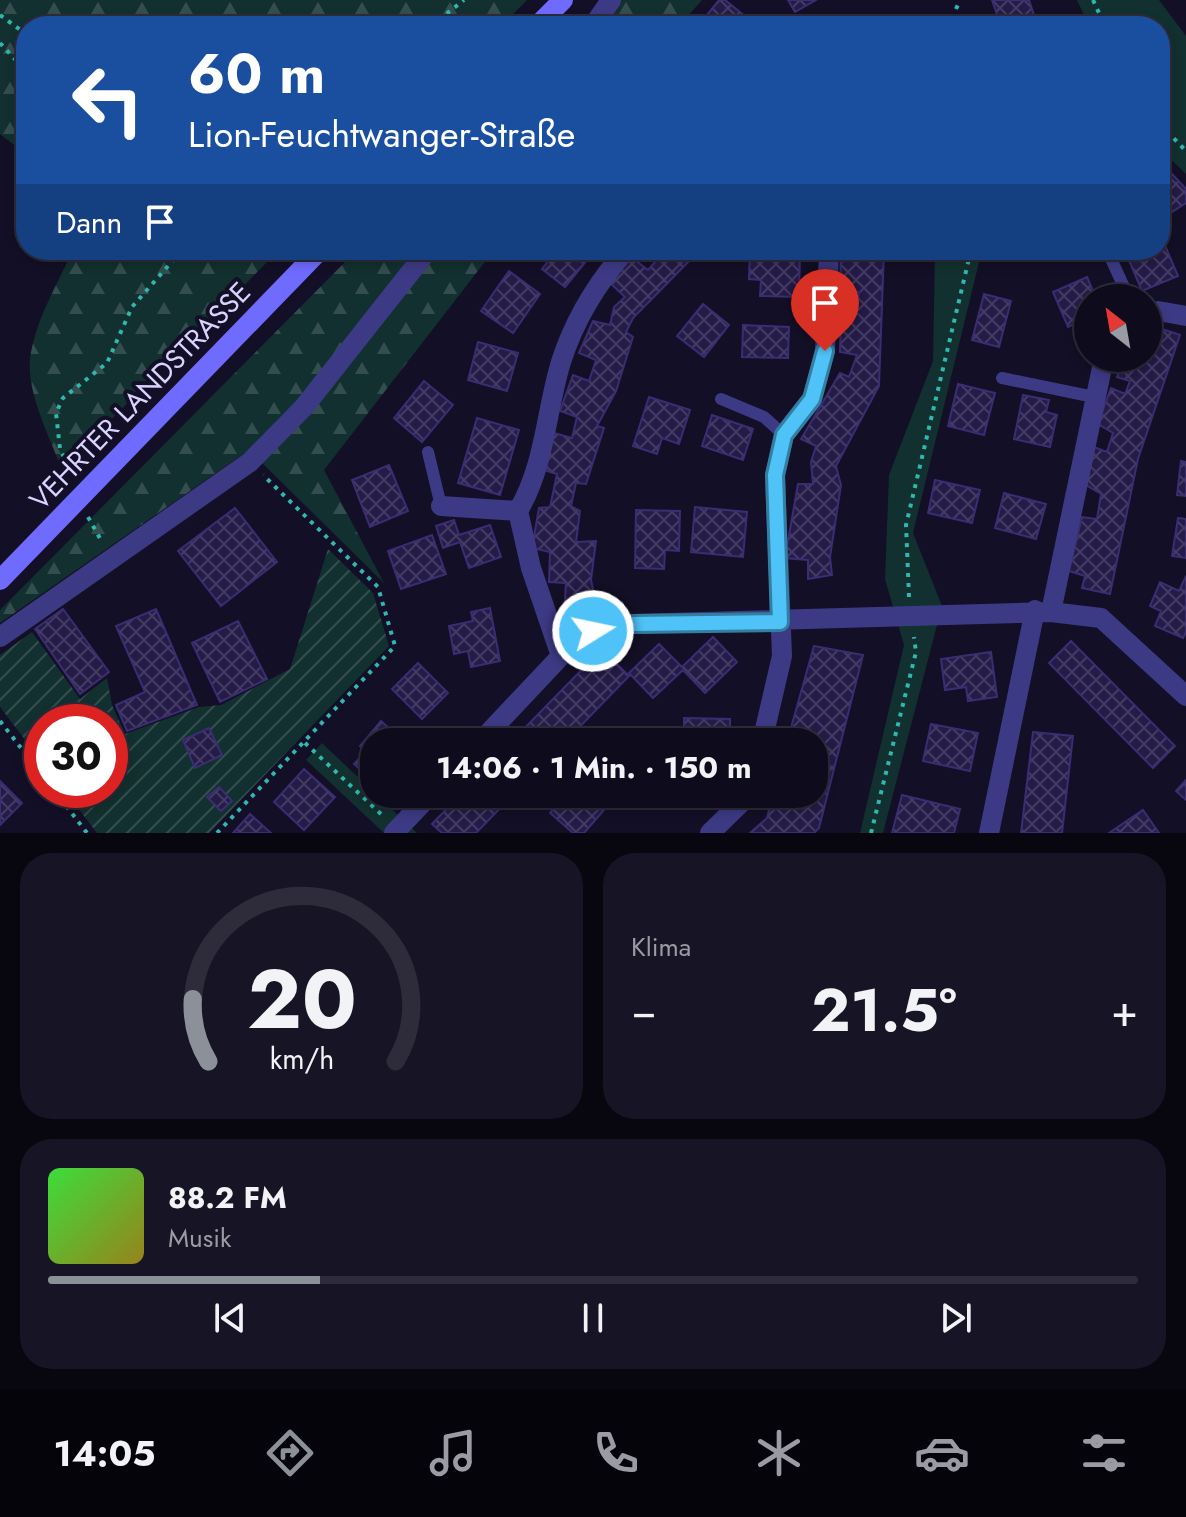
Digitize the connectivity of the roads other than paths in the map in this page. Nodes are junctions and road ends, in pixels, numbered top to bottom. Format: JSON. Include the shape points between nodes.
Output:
{"nodes":[{"id":1,"x":563,"y":0,"type":"edge"},
{"id":2,"x":547,"y":16,"type":"edge"},
{"id":3,"x":310,"y":260,"type":"edge"},
{"id":4,"x":420,"y":260,"type":"edge"},
{"id":5,"x":617,"y":260,"type":"edge"},
{"id":6,"x":829,"y":260,"type":"edge"},
{"id":7,"x":1112,"y":260,"type":"edge"},
{"id":8,"x":1123,"y":284,"type":"edge"},
{"id":9,"x":1162,"y":312,"type":"edge"},
{"id":10,"x":1186,"y":316,"type":"edge"},
{"id":11,"x":1100,"y":372,"type":"edge"},
{"id":12,"x":1002,"y":378,"type":"dead end"},
{"id":13,"x":1094,"y":397,"type":"junction"},
{"id":14,"x":721,"y":399,"type":"dead end"},
{"id":15,"x":784,"y":435,"type":"junction"},
{"id":16,"x":428,"y":452,"type":"dead end"},
{"id":17,"x":441,"y":506,"type":"joint"},
{"id":18,"x":518,"y":511,"type":"junction"},
{"id":19,"x":0,"y":580,"type":"edge"},
{"id":20,"x":1043,"y":611,"type":"junction"},
{"id":21,"x":780,"y":622,"type":"junction"},
{"id":22,"x":0,"y":637,"type":"edge"},
{"id":23,"x":561,"y":656,"type":"junction"},
{"id":24,"x":1182,"y":684,"type":"edge"},
{"id":25,"x":493,"y":728,"type":"edge"},
{"id":26,"x":765,"y":728,"type":"edge"},
{"id":27,"x":418,"y":808,"type":"edge"},
{"id":28,"x":736,"y":808,"type":"edge"},
{"id":29,"x":396,"y":831,"type":"edge"},
{"id":30,"x":710,"y":833,"type":"edge"},
{"id":31,"x":989,"y":833,"type":"edge"}],
"edges":[{"from":1,"to":2,"type":"main road"},
{"from":3,"to":19,"type":"main road","name":"VEHRTER LANDSTRASSE"},
{"from":4,"to":22,"type":"street","via":[[304,407],[250,462]]},
{"from":5,"to":18,"type":"street","via":[[599,281],[562,360],[531,489]]},
{"from":6,"to":15,"type":"street","via":[[825,351],[812,399]]},
{"from":7,"to":8,"type":"lane"},
{"from":9,"to":10,"type":"street"},
{"from":11,"to":13,"type":"street"},
{"from":12,"to":13,"type":"lane"},
{"from":13,"to":20,"type":"street"},
{"from":14,"to":15,"type":"lane","via":[[764,417]]},
{"from":15,"to":21,"type":"street","via":[[775,475]]},
{"from":16,"to":17,"type":"lane"},
{"from":17,"to":18,"type":"street"},
{"from":18,"to":23,"type":"street"},
{"from":20,"to":21,"type":"street"},
{"from":20,"to":24,"type":"street","via":[[1101,618]]},
{"from":20,"to":31,"type":"street"},
{"from":21,"to":23,"type":"street","via":[[633,624],[593,631]]},
{"from":21,"to":26,"type":"street","via":[[782,656]]},
{"from":23,"to":25,"type":"street"},
{"from":27,"to":29,"type":"street"},
{"from":28,"to":30,"type":"street"}]}
